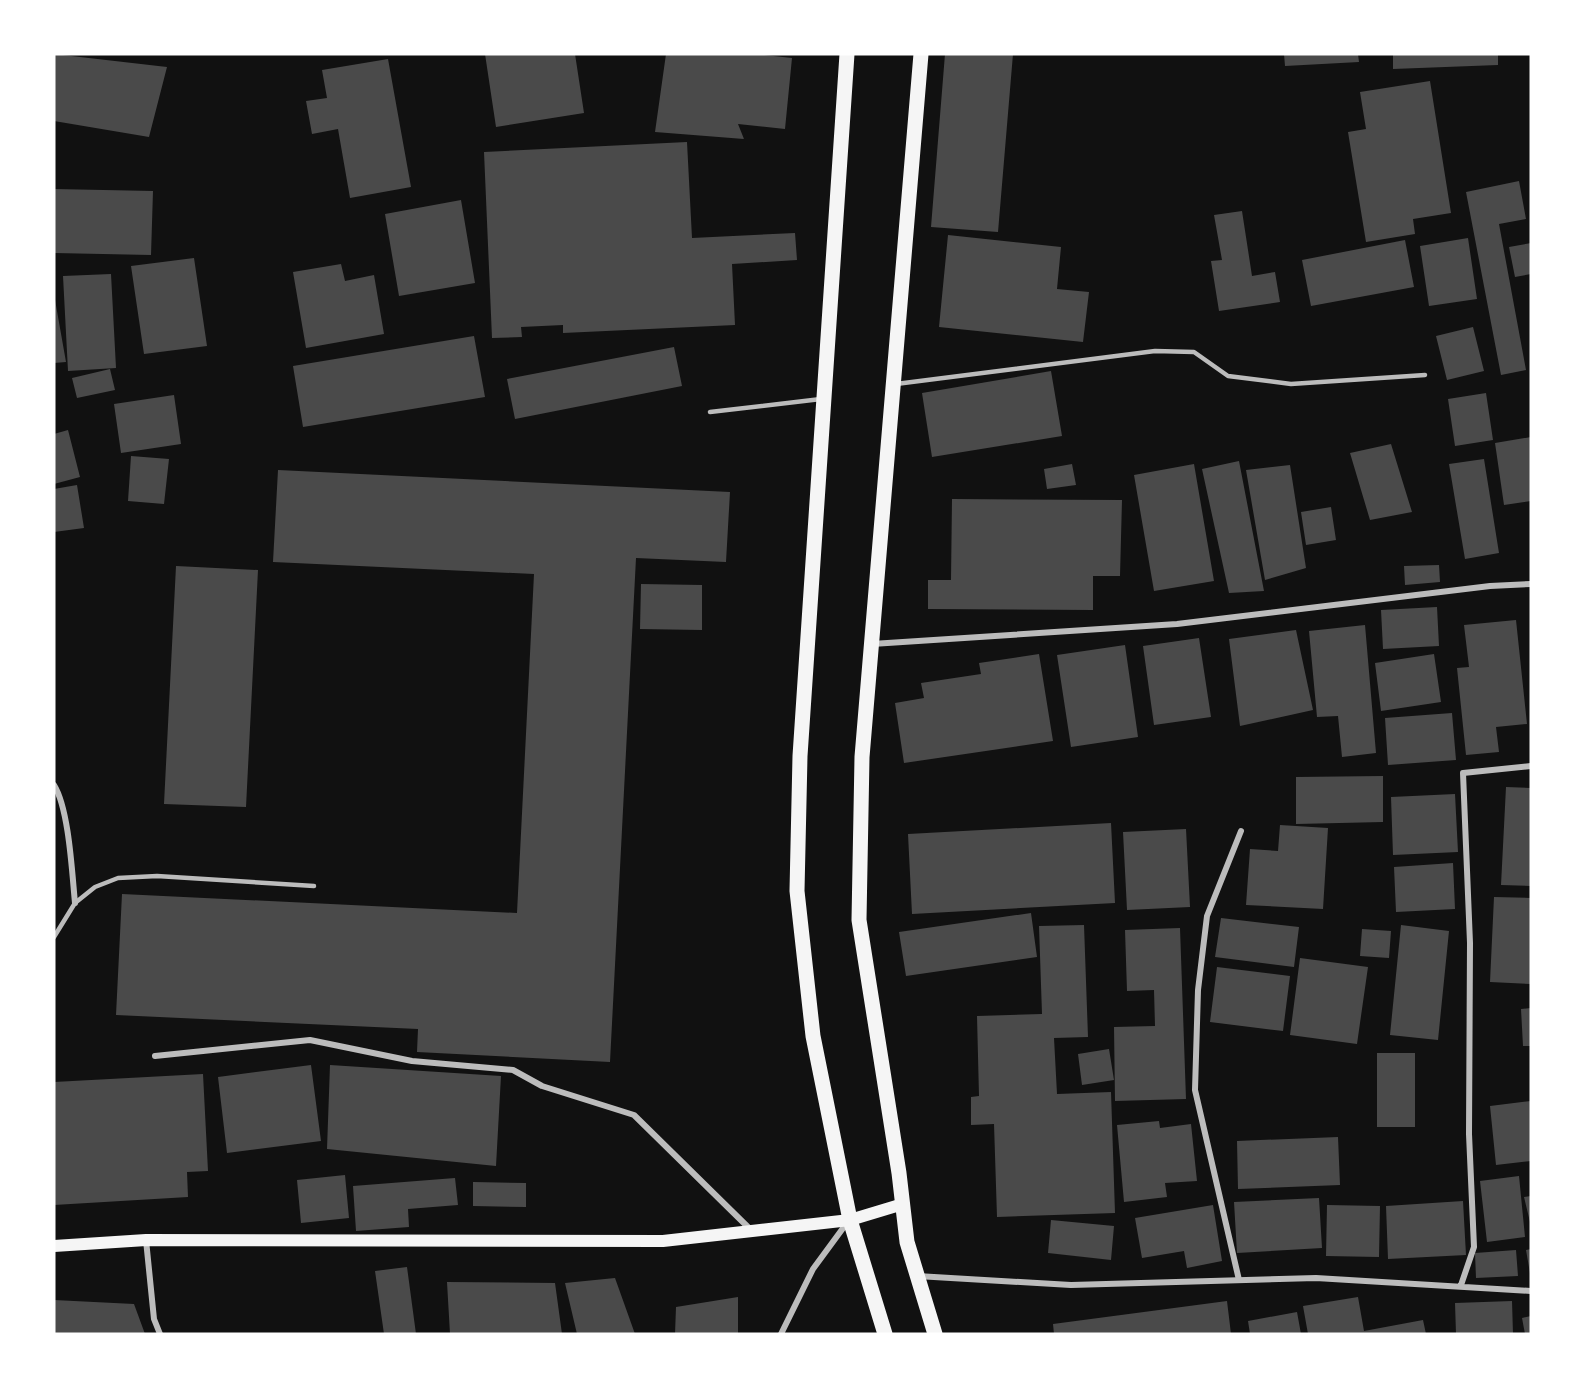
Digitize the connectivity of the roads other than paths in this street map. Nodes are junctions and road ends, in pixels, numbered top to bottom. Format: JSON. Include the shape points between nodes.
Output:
{"nodes":[{"id":1,"x":848,"y":54,"type":"edge"},
{"id":2,"x":921,"y":54,"type":"edge"},
{"id":3,"x":1425,"y":375,"type":"dead end"},
{"id":4,"x":893,"y":384,"type":"junction"},
{"id":5,"x":824,"y":398,"type":"junction"},
{"id":6,"x":710,"y":412,"type":"dead end"},
{"id":7,"x":1531,"y":584,"type":"edge"},
{"id":8,"x":870,"y":644,"type":"junction"},
{"id":9,"x":1531,"y":766,"type":"edge"},
{"id":10,"x":54,"y":785,"type":"edge"},
{"id":11,"x":1241,"y":831,"type":"dead end"},
{"id":12,"x":314,"y":886,"type":"dead end"},
{"id":13,"x":75,"y":903,"type":"junction"},
{"id":14,"x":54,"y":937,"type":"edge"},
{"id":15,"x":155,"y":1056,"type":"dead end"},
{"id":16,"x":903,"y":1204,"type":"junction"},
{"id":17,"x":850,"y":1220,"type":"junction"},
{"id":18,"x":752,"y":1231,"type":"junction"},
{"id":19,"x":146,"y":1240,"type":"junction"},
{"id":20,"x":54,"y":1245,"type":"edge"},
{"id":21,"x":918,"y":1276,"type":"junction"},
{"id":22,"x":1239,"y":1280,"type":"junction"},
{"id":23,"x":1461,"y":1285,"type":"junction"},
{"id":24,"x":1531,"y":1291,"type":"edge"},
{"id":25,"x":160,"y":1334,"type":"edge"},
{"id":26,"x":782,"y":1334,"type":"edge"},
{"id":27,"x":885,"y":1334,"type":"edge"},
{"id":28,"x":935,"y":1334,"type":"edge"}],
"edges":[{"from":1,"to":5,"type":"main road"},
{"from":2,"to":4,"type":"main road"},
{"from":3,"to":4,"type":"lane","via":[[1291,384],[1228,376],[1194,352],[1155,351]]},
{"from":4,"to":8,"type":"main road"},
{"from":5,"to":6,"type":"lane"},
{"from":5,"to":17,"type":"main road","via":[[800,745],[796,891],[813,1036]]},
{"from":7,"to":8,"type":"street","via":[[1490,585],[1177,624]]},
{"from":8,"to":16,"type":"main road","via":[[862,757],[860,920]]},
{"from":9,"to":23,"type":"street","via":[[1463,773],[1470,943],[1469,1134],[1474,1247]]},
{"from":10,"to":13,"type":"street","via":[[69,842]]},
{"from":11,"to":22,"type":"street","via":[[1207,916],[1198,990],[1195,1090]]},
{"from":12,"to":13,"type":"lane","via":[[156,876],[118,878],[95,887]]},
{"from":13,"to":14,"type":"lane"},
{"from":15,"to":18,"type":"street","via":[[310,1040],[412,1061],[513,1070],[542,1086],[634,1115]]},
{"from":16,"to":17,"type":"main road"},
{"from":16,"to":21,"type":"main road","via":[[907,1242]]},
{"from":17,"to":18,"type":"main road"},
{"from":17,"to":26,"type":"street","via":[[813,1269]]},
{"from":17,"to":27,"type":"main road"},
{"from":18,"to":19,"type":"main road","via":[[663,1241]]},
{"from":19,"to":20,"type":"main road"},
{"from":19,"to":25,"type":"street","via":[[154,1319]]},
{"from":21,"to":22,"type":"street","via":[[1071,1286]]},
{"from":21,"to":28,"type":"main road"},
{"from":22,"to":23,"type":"street","via":[[1316,1278]]},
{"from":23,"to":24,"type":"street"}]}
